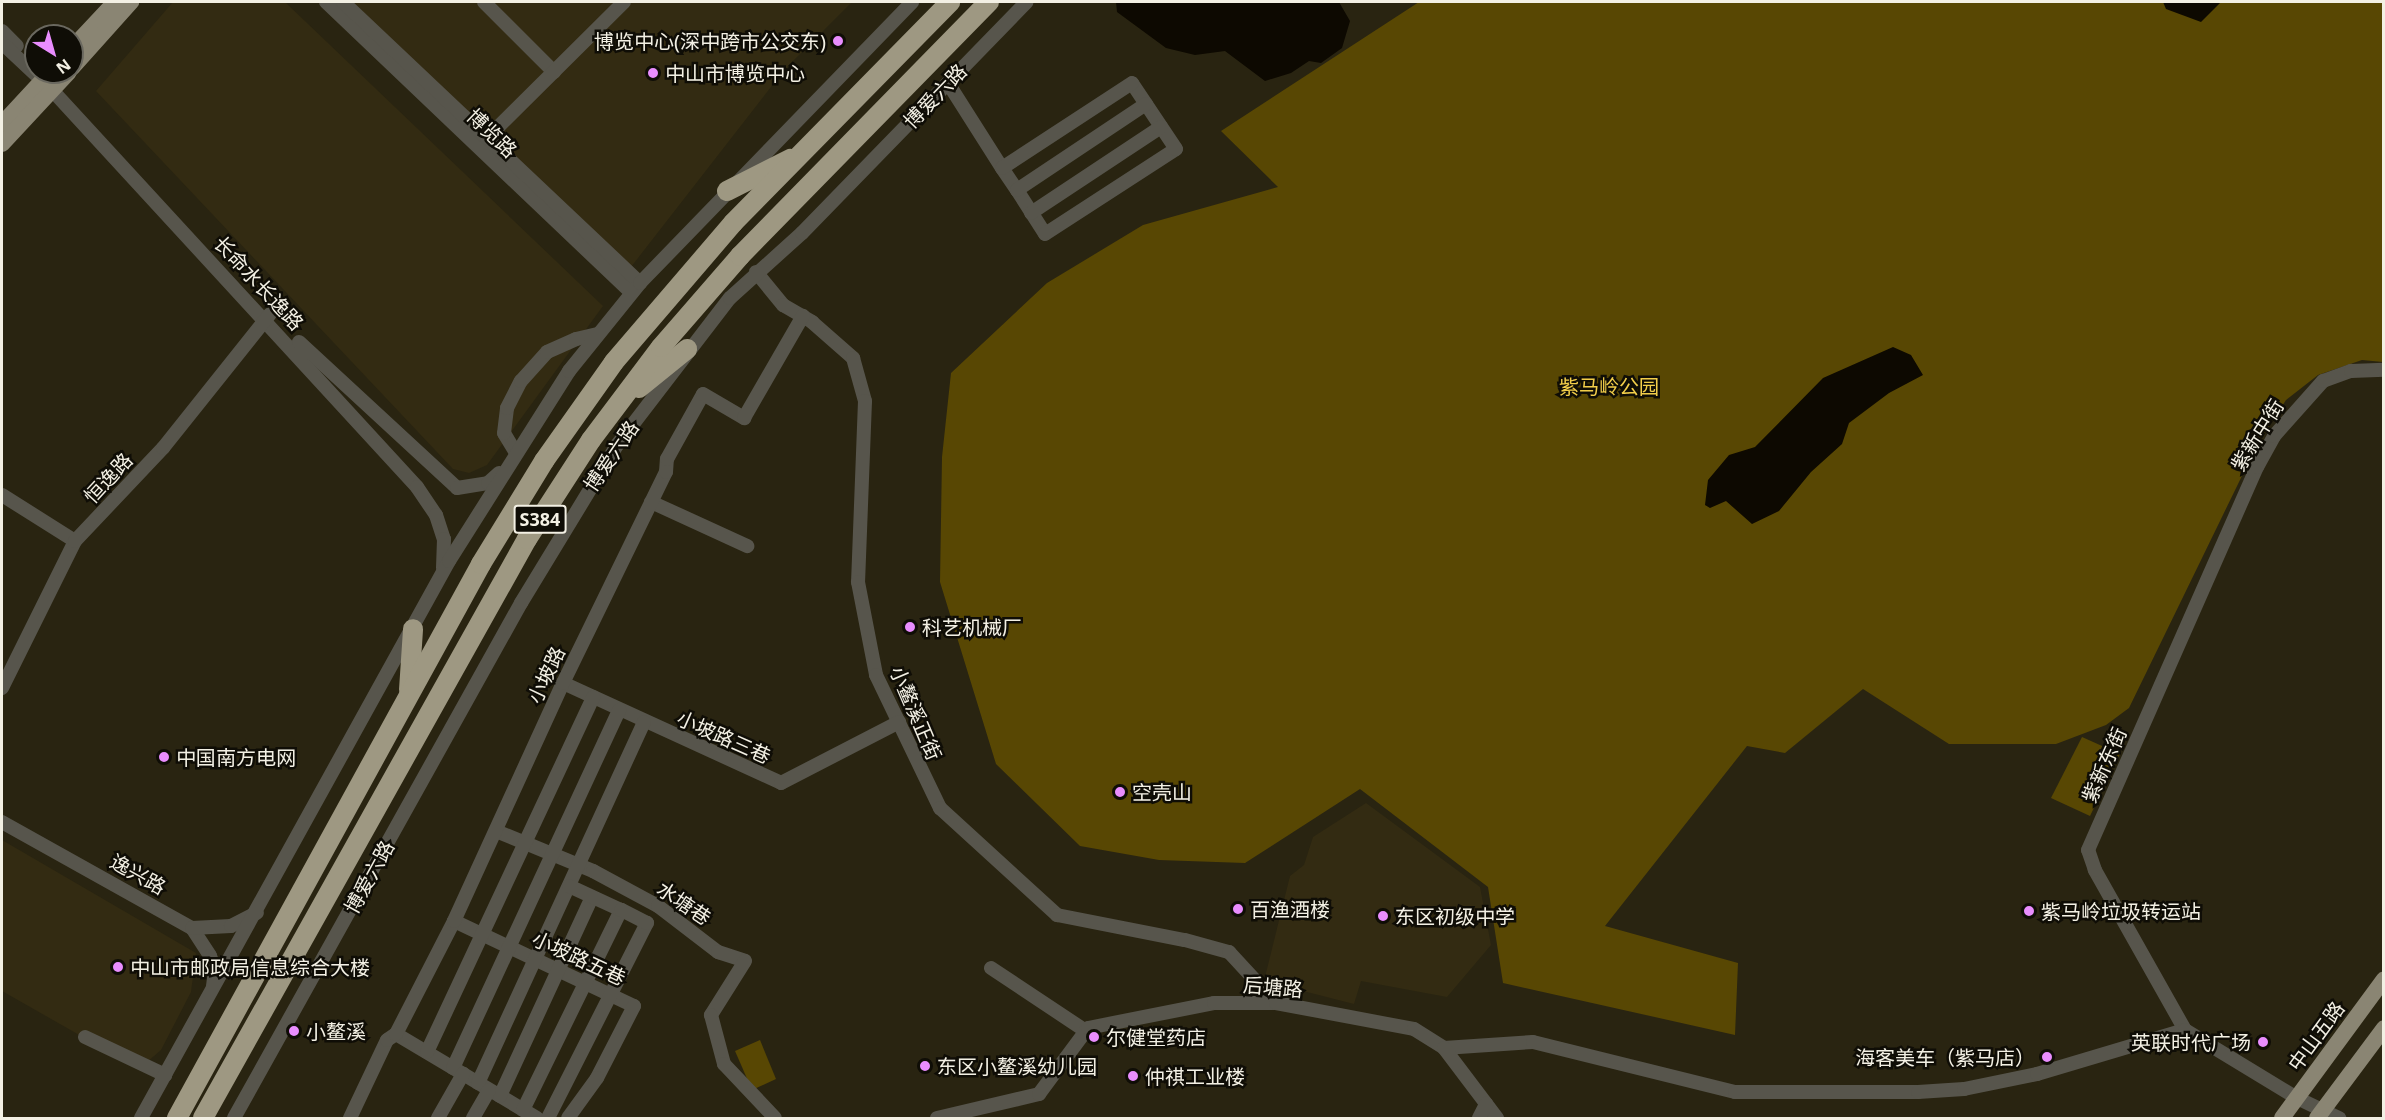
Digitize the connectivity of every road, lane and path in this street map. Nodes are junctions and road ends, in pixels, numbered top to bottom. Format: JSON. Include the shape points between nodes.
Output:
{"nodes":[{"id":1,"x":115,"y":2,"type":"edge"},
{"id":2,"x":130,"y":2,"type":"edge"},
{"id":3,"x":326,"y":2,"type":"edge"},
{"id":4,"x":343,"y":2,"type":"edge"},
{"id":5,"x":484,"y":2,"type":"edge"},
{"id":6,"x":624,"y":2,"type":"edge"},
{"id":7,"x":912,"y":2,"type":"edge"},
{"id":8,"x":950,"y":2,"type":"edge"},
{"id":9,"x":989,"y":2,"type":"edge"},
{"id":10,"x":1027,"y":2,"type":"edge"},
{"id":11,"x":2,"y":31,"type":"edge"},
{"id":12,"x":84,"y":35,"type":"edge"},
{"id":13,"x":2,"y":43,"type":"edge"},
{"id":14,"x":24,"y":52,"type":"edge"},
{"id":15,"x":84,"y":54,"type":"edge"},
{"id":16,"x":24,"y":59,"type":"edge"},
{"id":17,"x":554,"y":72,"type":"junction"},
{"id":18,"x":948,"y":83,"type":"junction"},
{"id":19,"x":43,"y":84,"type":"edge"},
{"id":20,"x":45,"y":84,"type":"edge"},
{"id":21,"x":56,"y":84,"type":"edge"},
{"id":22,"x":1146,"y":104,"type":"junction"},
{"id":23,"x":2,"y":124,"type":"edge"},
{"id":24,"x":1161,"y":127,"type":"junction"},
{"id":25,"x":487,"y":138,"type":"junction"},
{"id":26,"x":2,"y":144,"type":"edge"},
{"id":27,"x":806,"y":151,"type":"junction"},
{"id":28,"x":1002,"y":168,"type":"junction"},
{"id":29,"x":1017,"y":190,"type":"junction"},
{"id":30,"x":727,"y":191,"type":"junction"},
{"id":31,"x":1031,"y":213,"type":"junction"},
{"id":32,"x":756,"y":272,"type":"junction"},
{"id":33,"x":636,"y":288,"type":"junction"},
{"id":34,"x":268,"y":316,"type":"junction"},
{"id":35,"x":803,"y":316,"type":"junction"},
{"id":36,"x":598,"y":334,"type":"junction"},
{"id":37,"x":687,"y":350,"type":"junction"},
{"id":38,"x":2384,"y":370,"type":"edge"},
{"id":39,"x":616,"y":406,"type":"junction"},
{"id":40,"x":516,"y":453,"type":"junction"},
{"id":41,"x":506,"y":468,"type":"junction"},
{"id":42,"x":2,"y":495,"type":"edge"},
{"id":43,"x":651,"y":502,"type":"junction"},
{"id":44,"x":2238,"y":508,"type":"joint"},
{"id":45,"x":75,"y":540,"type":"junction"},
{"id":46,"x":747,"y":546,"type":"dead end"},
{"id":47,"x":442,"y":574,"type":"junction"},
{"id":48,"x":413,"y":629,"type":"junction"},
{"id":49,"x":563,"y":683,"type":"junction"},
{"id":50,"x":2,"y":688,"type":"edge"},
{"id":51,"x":409,"y":698,"type":"junction"},
{"id":52,"x":593,"y":698,"type":"junction"},
{"id":53,"x":619,"y":710,"type":"junction"},
{"id":54,"x":644,"y":722,"type":"junction"},
{"id":55,"x":899,"y":722,"type":"junction"},
{"id":56,"x":2,"y":822,"type":"edge"},
{"id":57,"x":496,"y":831,"type":"junction"},
{"id":58,"x":525,"y":844,"type":"junction"},
{"id":59,"x":552,"y":856,"type":"junction"},
{"id":60,"x":578,"y":866,"type":"junction"},
{"id":61,"x":569,"y":886,"type":"junction"},
{"id":62,"x":592,"y":897,"type":"junction"},
{"id":63,"x":621,"y":909,"type":"junction"},
{"id":64,"x":257,"y":913,"type":"junction"},
{"id":65,"x":454,"y":921,"type":"junction"},
{"id":66,"x":192,"y":928,"type":"junction"},
{"id":67,"x":482,"y":934,"type":"junction"},
{"id":68,"x":509,"y":947,"type":"junction"},
{"id":69,"x":535,"y":959,"type":"junction"},
{"id":70,"x":991,"y":968,"type":"dead end"},
{"id":71,"x":558,"y":970,"type":"junction"},
{"id":72,"x":2384,"y":979,"type":"edge"},
{"id":73,"x":585,"y":983,"type":"junction"},
{"id":74,"x":212,"y":993,"type":"junction"},
{"id":75,"x":611,"y":995,"type":"junction"},
{"id":76,"x":1276,"y":1003,"type":"junction"},
{"id":77,"x":2384,"y":1028,"type":"edge"},
{"id":78,"x":2185,"y":1030,"type":"junction"},
{"id":79,"x":1086,"y":1031,"type":"junction"},
{"id":80,"x":396,"y":1034,"type":"junction"},
{"id":81,"x":85,"y":1037,"type":"dead end"},
{"id":82,"x":1444,"y":1048,"type":"junction"},
{"id":83,"x":427,"y":1053,"type":"junction"},
{"id":84,"x":458,"y":1071,"type":"junction"},
{"id":85,"x":165,"y":1075,"type":"junction"},
{"id":86,"x":489,"y":1090,"type":"junction"},
{"id":87,"x":2297,"y":1098,"type":"junction"},
{"id":88,"x":1486,"y":1104,"type":"junction"},
{"id":89,"x":517,"y":1112,"type":"edge"},
{"id":90,"x":2320,"y":1116,"type":"edge"},
{"id":91,"x":177,"y":1117,"type":"edge"},
{"id":92,"x":203,"y":1118,"type":"edge"},
{"id":93,"x":141,"y":1119,"type":"edge"},
{"id":94,"x":234,"y":1119,"type":"edge"},
{"id":95,"x":350,"y":1119,"type":"edge"},
{"id":96,"x":438,"y":1119,"type":"edge"},
{"id":97,"x":473,"y":1119,"type":"edge"},
{"id":98,"x":537,"y":1119,"type":"edge"},
{"id":99,"x":548,"y":1119,"type":"edge"},
{"id":100,"x":568,"y":1119,"type":"edge"},
{"id":101,"x":776,"y":1119,"type":"edge"},
{"id":102,"x":937,"y":1119,"type":"edge"},
{"id":103,"x":1479,"y":1119,"type":"edge"},
{"id":104,"x":1497,"y":1119,"type":"edge"},
{"id":105,"x":2282,"y":1119,"type":"edge"},
{"id":106,"x":2339,"y":1119,"type":"edge"}],
"edges":[{"from":1,"to":12,"type":"main road"},
{"from":2,"to":15,"type":"main road"},
{"from":3,"to":33,"type":"street","name":"博览路"},
{"from":4,"to":25,"type":"street","name":"博览路"},
{"from":5,"to":17,"type":"street"},
{"from":6,"to":17,"type":"street"},
{"from":7,"to":30,"type":"street"},
{"from":8,"to":27,"type":"highway","number":"S384"},
{"from":9,"to":39,"type":"highway","name":"博爱六路","number":"S384","via":[[740,256]]},
{"from":10,"to":18,"type":"street","name":"博爱六路"},
{"from":11,"to":14,"type":"street","name":"长命水长逸路"},
{"from":13,"to":16,"type":"street","name":"长命水长逸路"},
{"from":17,"to":25,"type":"street"},
{"from":18,"to":28,"type":"street"},
{"from":18,"to":32,"type":"street","name":"博爱六路","via":[[802,233]]},
{"from":19,"to":23,"type":"main road"},
{"from":20,"to":26,"type":"main road"},
{"from":21,"to":34,"type":"street","name":"长命水长逸路"},
{"from":22,"to":24,"type":"street"},
{"from":22,"to":28,"type":"street","via":[[1132,82]]},
{"from":22,"to":29,"type":"street"},
{"from":24,"to":31,"type":"street"},
{"from":24,"to":31,"type":"street","via":[[1176,149],[1045,234]]},
{"from":25,"to":33,"type":"street","name":"博览路"},
{"from":27,"to":30,"type":"highway"},
{"from":27,"to":51,"type":"highway","number":"S384","via":[[733,223],[614,362],[538,471],[481,564]]},
{"from":28,"to":29,"type":"street"},
{"from":29,"to":31,"type":"street"},
{"from":30,"to":33,"type":"street"},
{"from":32,"to":35,"type":"street","name":"小鳌溪正街","via":[[783,305]]},
{"from":32,"to":37,"type":"street","name":"博爱六路"},
{"from":33,"to":36,"type":"street"},
{"from":34,"to":41,"type":"street","name":"长命水长逸路","via":[[457,488],[488,483]]},
{"from":34,"to":45,"type":"street","name":"恒逸路","via":[[163,448]]},
{"from":34,"to":47,"type":"street","name":"长命水长逸路","via":[[417,487],[436,515],[444,539]]},
{"from":35,"to":43,"type":"street","name":"小坡路","via":[[744,417],[703,394],[667,459],[666,472]]},
{"from":35,"to":55,"type":"street","name":"小鳌溪正街","via":[[854,358],[864,401],[858,582],[876,675]]},
{"from":36,"to":40,"type":"street"},
{"from":36,"to":40,"type":"street","via":[[547,352],[521,381],[507,408],[504,433]]},
{"from":37,"to":39,"type":"highway"},
{"from":37,"to":94,"type":"street","name":"博爱六路","via":[[616,445],[560,536]]},
{"from":38,"to":44,"type":"street","name":"紫新中街","via":[[2336,375],[2303,399],[2274,436]]},
{"from":39,"to":92,"type":"highway","name":"博爱六路","number":"S384","via":[[527,539]]},
{"from":40,"to":41,"type":"street"},
{"from":41,"to":47,"type":"street"},
{"from":42,"to":45,"type":"street"},
{"from":43,"to":46,"type":"street"},
{"from":43,"to":49,"type":"street","name":"小坡路"},
{"from":44,"to":78,"type":"street","name":"紫新东街","via":[[2088,850],[2106,891]]},
{"from":45,"to":50,"type":"street","name":"恒逸路"},
{"from":47,"to":48,"type":"street"},
{"from":48,"to":51,"type":"highway"},
{"from":48,"to":64,"type":"street"},
{"from":49,"to":52,"type":"street","name":"小坡路三巷"},
{"from":49,"to":57,"type":"street","name":"小坡路"},
{"from":51,"to":91,"type":"highway","number":"S384"},
{"from":52,"to":53,"type":"street","name":"小坡路三巷"},
{"from":52,"to":58,"type":"street"},
{"from":53,"to":54,"type":"street","name":"小坡路三巷"},
{"from":53,"to":59,"type":"street"},
{"from":54,"to":55,"type":"street","name":"小坡路三巷","via":[[781,783]]},
{"from":54,"to":60,"type":"street"},
{"from":55,"to":76,"type":"street","name":"小鳌溪正街","via":[[924,782],[940,808],[1057,915],[1229,952]]},
{"from":56,"to":66,"type":"street","name":"逸兴路"},
{"from":57,"to":58,"type":"street","name":"水塘巷"},
{"from":57,"to":65,"type":"street","name":"小坡路"},
{"from":58,"to":59,"type":"street","name":"水塘巷"},
{"from":58,"to":67,"type":"street"},
{"from":59,"to":60,"type":"street","name":"水塘巷"},
{"from":59,"to":68,"type":"street"},
{"from":60,"to":61,"type":"street"},
{"from":60,"to":101,"type":"street","name":"水塘巷","via":[[658,906],[718,952],[745,961],[711,1015],[724,1064]]},
{"from":61,"to":62,"type":"street"},
{"from":61,"to":69,"type":"street"},
{"from":62,"to":63,"type":"street"},
{"from":62,"to":71,"type":"street"},
{"from":63,"to":73,"type":"street"},
{"from":63,"to":75,"type":"street","via":[[647,923]]},
{"from":64,"to":66,"type":"street","via":[[231,926]]},
{"from":64,"to":74,"type":"street"},
{"from":65,"to":67,"type":"street","name":"小坡路五巷"},
{"from":65,"to":80,"type":"street","name":"小坡路"},
{"from":66,"to":74,"type":"street","via":[[215,970]]},
{"from":67,"to":68,"type":"street","name":"小坡路五巷"},
{"from":67,"to":83,"type":"street"},
{"from":68,"to":69,"type":"street","name":"小坡路五巷"},
{"from":68,"to":84,"type":"street"},
{"from":69,"to":71,"type":"street","name":"小坡路五巷"},
{"from":69,"to":86,"type":"street"},
{"from":70,"to":79,"type":"street"},
{"from":71,"to":73,"type":"street","name":"小坡路五巷"},
{"from":71,"to":86,"type":"street"},
{"from":72,"to":87,"type":"main road","name":"中山五路"},
{"from":73,"to":75,"type":"street","name":"小坡路五巷"},
{"from":73,"to":89,"type":"street"},
{"from":74,"to":85,"type":"street"},
{"from":75,"to":99,"type":"street"},
{"from":75,"to":100,"type":"street","name":"小坡路五巷","via":[[634,1006],[597,1078]]},
{"from":76,"to":79,"type":"street","name":"后塘路","via":[[1214,1003]]},
{"from":76,"to":82,"type":"street","name":"后塘路","via":[[1414,1029]]},
{"from":77,"to":90,"type":"main road"},
{"from":78,"to":82,"type":"street","via":[[2037,1074],[1964,1089],[1907,1092],[1735,1092],[1533,1042]]},
{"from":78,"to":87,"type":"street"},
{"from":79,"to":102,"type":"street","via":[[1039,1094]]},
{"from":80,"to":83,"type":"street"},
{"from":80,"to":95,"type":"street","name":"小坡路","via":[[387,1040]]},
{"from":81,"to":85,"type":"street"},
{"from":82,"to":88,"type":"street","name":"后塘路"},
{"from":83,"to":84,"type":"street"},
{"from":84,"to":86,"type":"street"},
{"from":84,"to":96,"type":"street"},
{"from":85,"to":93,"type":"street"},
{"from":86,"to":89,"type":"street"},
{"from":86,"to":97,"type":"street"},
{"from":87,"to":90,"type":"street"},
{"from":87,"to":105,"type":"main road","name":"中山五路"},
{"from":88,"to":103,"type":"street"},
{"from":88,"to":104,"type":"street","name":"后塘路"},
{"from":89,"to":98,"type":"street"},
{"from":90,"to":106,"type":"street"}]}
